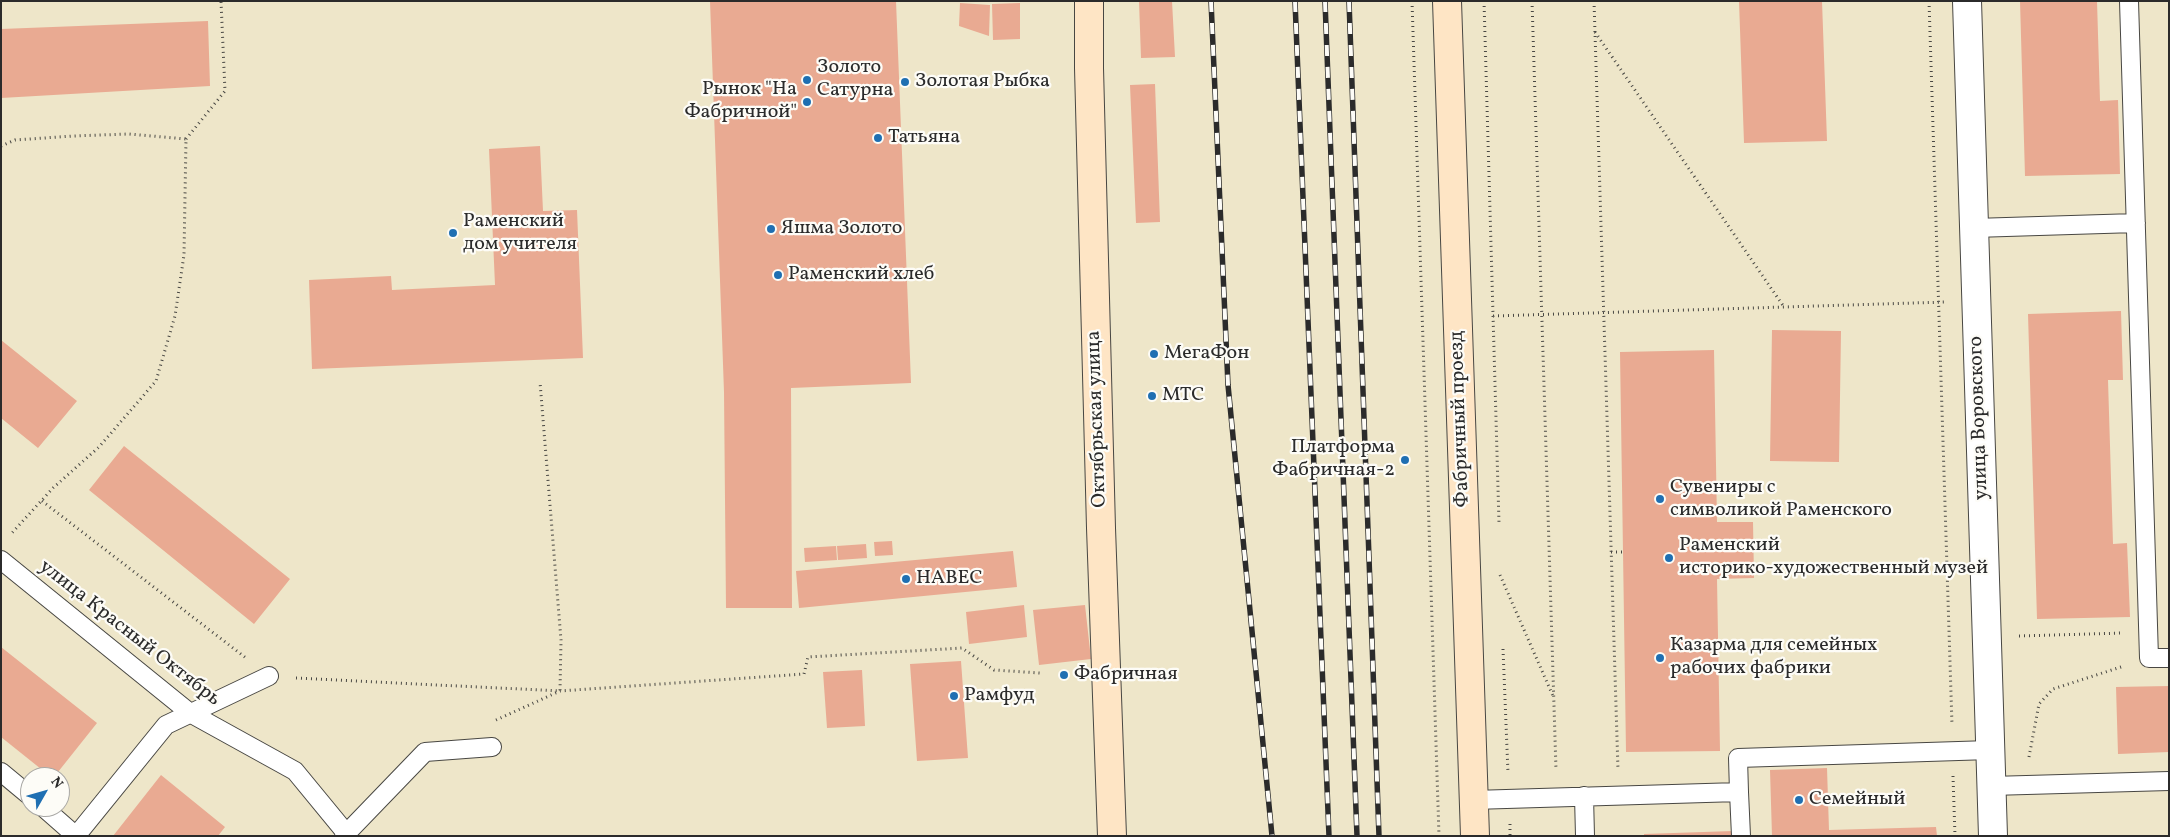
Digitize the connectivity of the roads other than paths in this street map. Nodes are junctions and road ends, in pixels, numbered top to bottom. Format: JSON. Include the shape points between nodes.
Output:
{"nodes":[{"id":1,"x":1089,"y":1,"type":"edge"},
{"id":2,"x":1447,"y":1,"type":"edge"},
{"id":3,"x":1967,"y":1,"type":"edge"},
{"id":4,"x":2129,"y":1,"type":"edge"},
{"id":5,"x":2136,"y":223,"type":"junction"},
{"id":6,"x":1974,"y":228,"type":"junction"},
{"id":7,"x":1,"y":560,"type":"edge"},
{"id":8,"x":2169,"y":658,"type":"edge"},
{"id":9,"x":269,"y":676,"type":"road end"},
{"id":10,"x":190,"y":714,"type":"junction"},
{"id":11,"x":492,"y":747,"type":"dead end"},
{"id":12,"x":1990,"y":750,"type":"junction"},
{"id":13,"x":1,"y":772,"type":"edge"},
{"id":14,"x":2169,"y":781,"type":"edge"},
{"id":15,"x":1991,"y":786,"type":"junction"},
{"id":16,"x":20,"y":788,"type":"edge"},
{"id":17,"x":1739,"y":792,"type":"junction"},
{"id":18,"x":1584,"y":796,"type":"junction"},
{"id":19,"x":1473,"y":800,"type":"junction"},
{"id":20,"x":54,"y":817,"type":"edge"},
{"id":21,"x":345,"y":834,"type":"edge"},
{"id":22,"x":76,"y":836,"type":"edge"},
{"id":23,"x":1112,"y":836,"type":"edge"},
{"id":24,"x":1475,"y":836,"type":"edge"},
{"id":25,"x":1585,"y":836,"type":"edge"},
{"id":26,"x":1741,"y":836,"type":"edge"},
{"id":27,"x":1993,"y":836,"type":"edge"}],
"edges":[{"from":1,"to":23,"type":"main road","name":"Октябрьская улица","via":[[1101,528]]},
{"from":2,"to":19,"type":"main road","name":"Фабричный проезд"},
{"from":3,"to":6,"type":"street","name":"улица Воровского"},
{"from":4,"to":5,"type":"lane"},
{"from":5,"to":6,"type":"lane"},
{"from":5,"to":8,"type":"lane","via":[[2149,658]]},
{"from":6,"to":12,"type":"street","name":"улица Воровского"},
{"from":7,"to":10,"type":"lane","name":"улица Красный Октябрь"},
{"from":9,"to":10,"type":"lane"},
{"from":10,"to":21,"type":"lane","name":"улица Красный Октябрь","via":[[295,771]]},
{"from":10,"to":22,"type":"lane","via":[[166,725]]},
{"from":11,"to":21,"type":"lane","via":[[425,752]]},
{"from":12,"to":15,"type":"street","name":"улица Воровского"},
{"from":12,"to":17,"type":"lane","via":[[1738,758]]},
{"from":13,"to":16,"type":"lane"},
{"from":14,"to":15,"type":"lane"},
{"from":15,"to":27,"type":"street","name":"улица Воровского"},
{"from":17,"to":18,"type":"lane"},
{"from":17,"to":26,"type":"lane"},
{"from":18,"to":19,"type":"lane"},
{"from":18,"to":25,"type":"lane"},
{"from":19,"to":24,"type":"main road","name":"Фабричный проезд"},
{"from":20,"to":22,"type":"lane"}]}
